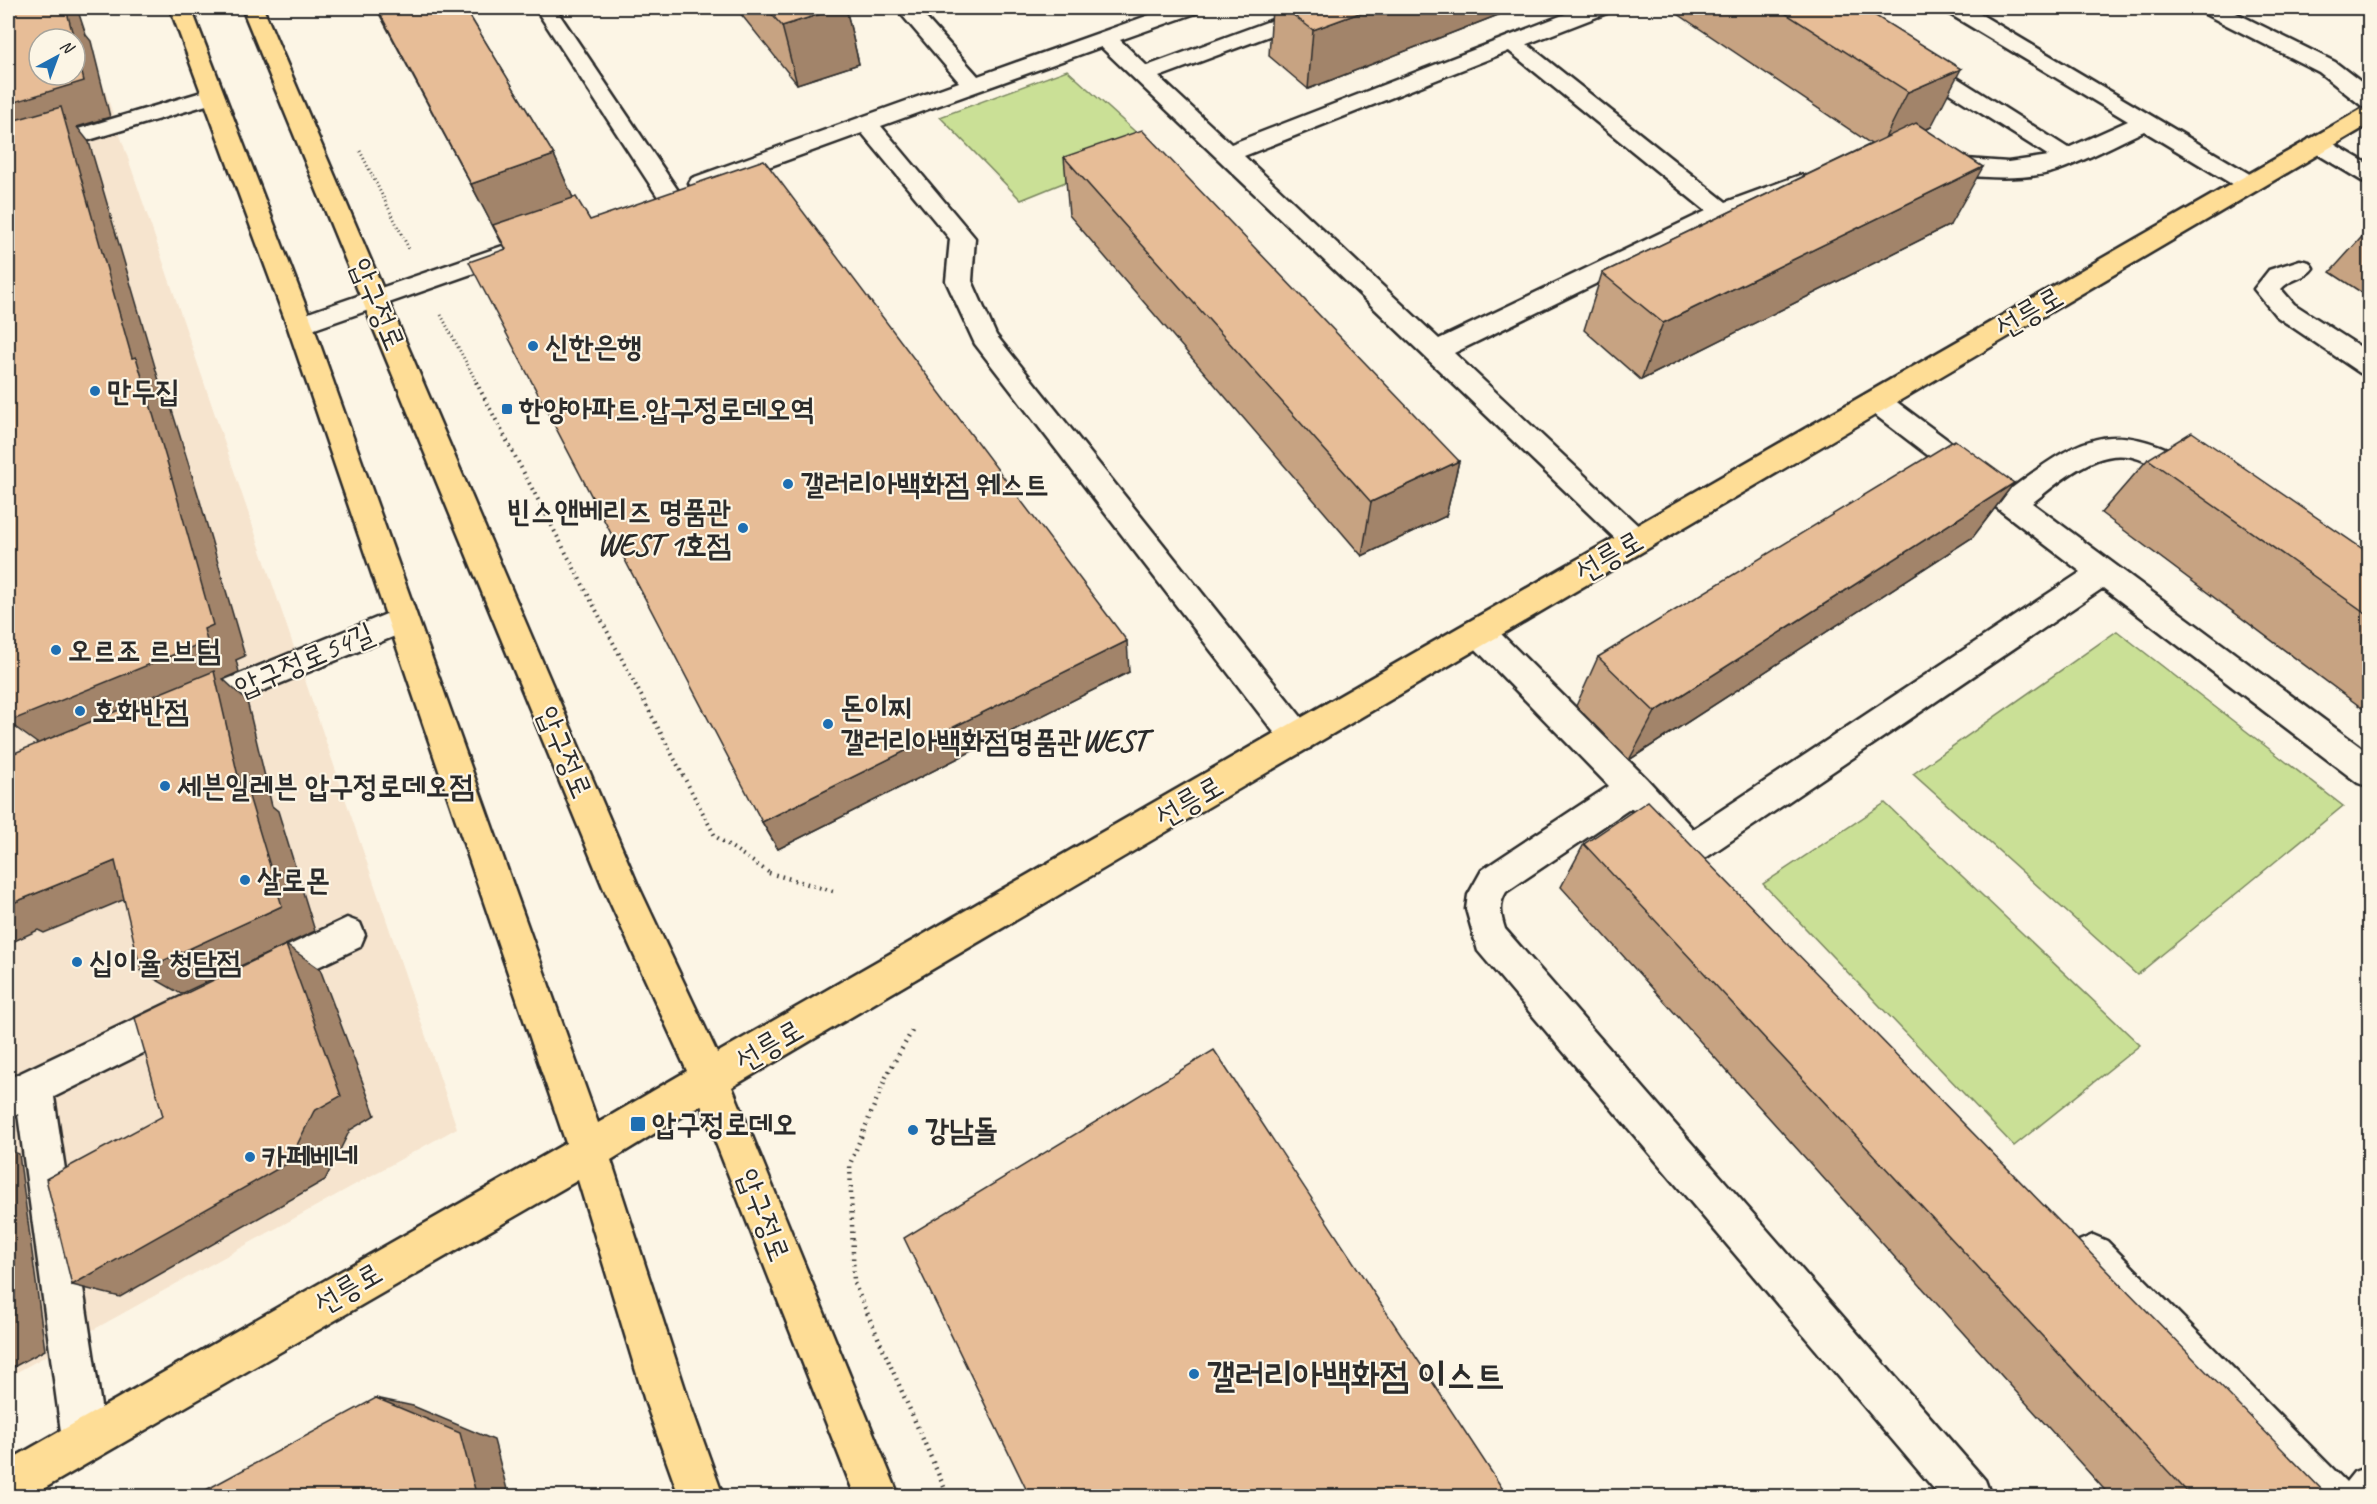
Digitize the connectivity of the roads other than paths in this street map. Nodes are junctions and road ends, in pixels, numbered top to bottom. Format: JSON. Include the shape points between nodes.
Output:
{"nodes":[{"id":1,"x":180,"y":8,"type":"edge"},
{"id":2,"x":252,"y":8,"type":"edge"},
{"id":3,"x":545,"y":8,"type":"edge"},
{"id":4,"x":906,"y":8,"type":"edge"},
{"id":5,"x":1188,"y":8,"type":"edge"},
{"id":6,"x":1323,"y":8,"type":"edge"},
{"id":7,"x":1599,"y":8,"type":"edge"},
{"id":8,"x":1956,"y":8,"type":"edge"},
{"id":9,"x":2211,"y":8,"type":"edge"},
{"id":10,"x":1104,"y":37,"type":"junction"},
{"id":11,"x":1511,"y":42,"type":"junction"},
{"id":12,"x":1900,"y":51,"type":"edge"},
{"id":13,"x":1143,"y":75,"type":"junction"},
{"id":14,"x":973,"y":84,"type":"junction"},
{"id":15,"x":212,"y":96,"type":"junction"},
{"id":16,"x":2370,"y":101,"type":"edge"},
{"id":17,"x":2370,"y":114,"type":"edge"},
{"id":18,"x":865,"y":122,"type":"junction"},
{"id":19,"x":2145,"y":122,"type":"junction"},
{"id":20,"x":2317,"y":144,"type":"junction"},
{"id":21,"x":1227,"y":154,"type":"junction"},
{"id":22,"x":8,"y":157,"type":"edge"},
{"id":23,"x":2068,"y":158,"type":"junction"},
{"id":24,"x":1917,"y":163,"type":"edge"},
{"id":25,"x":1826,"y":170,"type":"edge"},
{"id":26,"x":2370,"y":176,"type":"edge"},
{"id":27,"x":2249,"y":184,"type":"junction"},
{"id":28,"x":1723,"y":212,"type":"junction"},
{"id":29,"x":536,"y":242,"type":"edge"},
{"id":30,"x":2300,"y":268,"type":"dead end"},
{"id":31,"x":376,"y":298,"type":"junction"},
{"id":32,"x":300,"y":325,"type":"junction"},
{"id":33,"x":1436,"y":351,"type":"junction"},
{"id":34,"x":2370,"y":366,"type":"edge"},
{"id":35,"x":1876,"y":401,"type":"junction"},
{"id":36,"x":2214,"y":487,"type":"edge"},
{"id":37,"x":2011,"y":504,"type":"junction"},
{"id":38,"x":1636,"y":541,"type":"junction"},
{"id":39,"x":2103,"y":573,"type":"junction"},
{"id":40,"x":401,"y":620,"type":"junction"},
{"id":41,"x":1479,"y":632,"type":"junction"},
{"id":42,"x":161,"y":720,"type":"edge"},
{"id":43,"x":1298,"y":738,"type":"junction"},
{"id":44,"x":2370,"y":773,"type":"edge"},
{"id":45,"x":1634,"y":788,"type":"junction"},
{"id":46,"x":347,"y":935,"type":"dead end"},
{"id":47,"x":710,"y":1079,"type":"junction"},
{"id":48,"x":20,"y":1093,"type":"edge"},
{"id":49,"x":589,"y":1152,"type":"junction"},
{"id":50,"x":2070,"y":1232,"type":"edge"},
{"id":51,"x":84,"y":1439,"type":"junction"},
{"id":52,"x":8,"y":1485,"type":"edge"},
{"id":53,"x":2370,"y":1488,"type":"edge"},
{"id":54,"x":701,"y":1497,"type":"edge"},
{"id":55,"x":877,"y":1497,"type":"edge"},
{"id":56,"x":1969,"y":1497,"type":"edge"},
{"id":57,"x":2330,"y":1497,"type":"edge"},
{"id":58,"x":2363,"y":1497,"type":"edge"}],
"edges":[{"from":1,"to":15,"type":"main road"},
{"from":2,"to":31,"type":"main road","name":"압구정로"},
{"from":3,"to":18,"type":"street","via":[[658,199]]},
{"from":4,"to":14,"type":"street"},
{"from":5,"to":10,"type":"street"},
{"from":6,"to":13,"type":"street"},
{"from":7,"to":11,"type":"street"},
{"from":8,"to":19,"type":"street"},
{"from":9,"to":16,"type":"street","via":[[2327,67]]},
{"from":10,"to":13,"type":"street"},
{"from":10,"to":14,"type":"street"},
{"from":11,"to":21,"type":"street"},
{"from":11,"to":28,"type":"street"},
{"from":12,"to":23,"type":"street"},
{"from":13,"to":21,"type":"street"},
{"from":14,"to":18,"type":"street"},
{"from":15,"to":22,"type":"street"},
{"from":15,"to":32,"type":"main road"},
{"from":17,"to":20,"type":"main road","name":"선릉로"},
{"from":18,"to":43,"type":"street","via":[[963,238],[959,281],[984,338]]},
{"from":19,"to":23,"type":"street"},
{"from":19,"to":27,"type":"street"},
{"from":20,"to":26,"type":"street"},
{"from":20,"to":27,"type":"main road","name":"선릉로"},
{"from":21,"to":33,"type":"street"},
{"from":23,"to":24,"type":"street","via":[[2033,168],[1983,169]]},
{"from":25,"to":28,"type":"street"},
{"from":27,"to":35,"type":"main road","name":"선릉로"},
{"from":28,"to":33,"type":"street"},
{"from":29,"to":31,"type":"street"},
{"from":30,"to":34,"type":"street","via":[[2278,276],[2267,289],[2285,310]]},
{"from":31,"to":32,"type":"street"},
{"from":31,"to":47,"type":"main road","name":"압구정로","via":[[621,886]]},
{"from":32,"to":40,"type":"main road"},
{"from":33,"to":38,"type":"street"},
{"from":35,"to":37,"type":"street"},
{"from":35,"to":38,"type":"main road","name":"선릉로"},
{"from":36,"to":37,"type":"street","via":[[2162,457],[2116,445],[2075,459]]},
{"from":37,"to":39,"type":"street"},
{"from":38,"to":41,"type":"main road","name":"선릉로"},
{"from":39,"to":44,"type":"street"},
{"from":39,"to":45,"type":"street","via":[[1705,861]]},
{"from":40,"to":42,"type":"street","name":"압구정로54길"},
{"from":40,"to":49,"type":"main road"},
{"from":41,"to":43,"type":"main road","name":"선릉로"},
{"from":41,"to":45,"type":"street"},
{"from":43,"to":47,"type":"main road","name":"선릉로"},
{"from":45,"to":56,"type":"street","via":[[1494,880],[1484,898],[1483,916],[1491,939]]},
{"from":46,"to":48,"type":"street"},
{"from":47,"to":49,"type":"main road","name":"선릉로"},
{"from":47,"to":55,"type":"main road","name":"압구정로"},
{"from":48,"to":51,"type":"street"},
{"from":49,"to":51,"type":"main road","name":"선릉로"},
{"from":49,"to":54,"type":"main road"},
{"from":50,"to":57,"type":"street"},
{"from":51,"to":52,"type":"main road","name":"선릉로"},
{"from":53,"to":58,"type":"street"}]}
